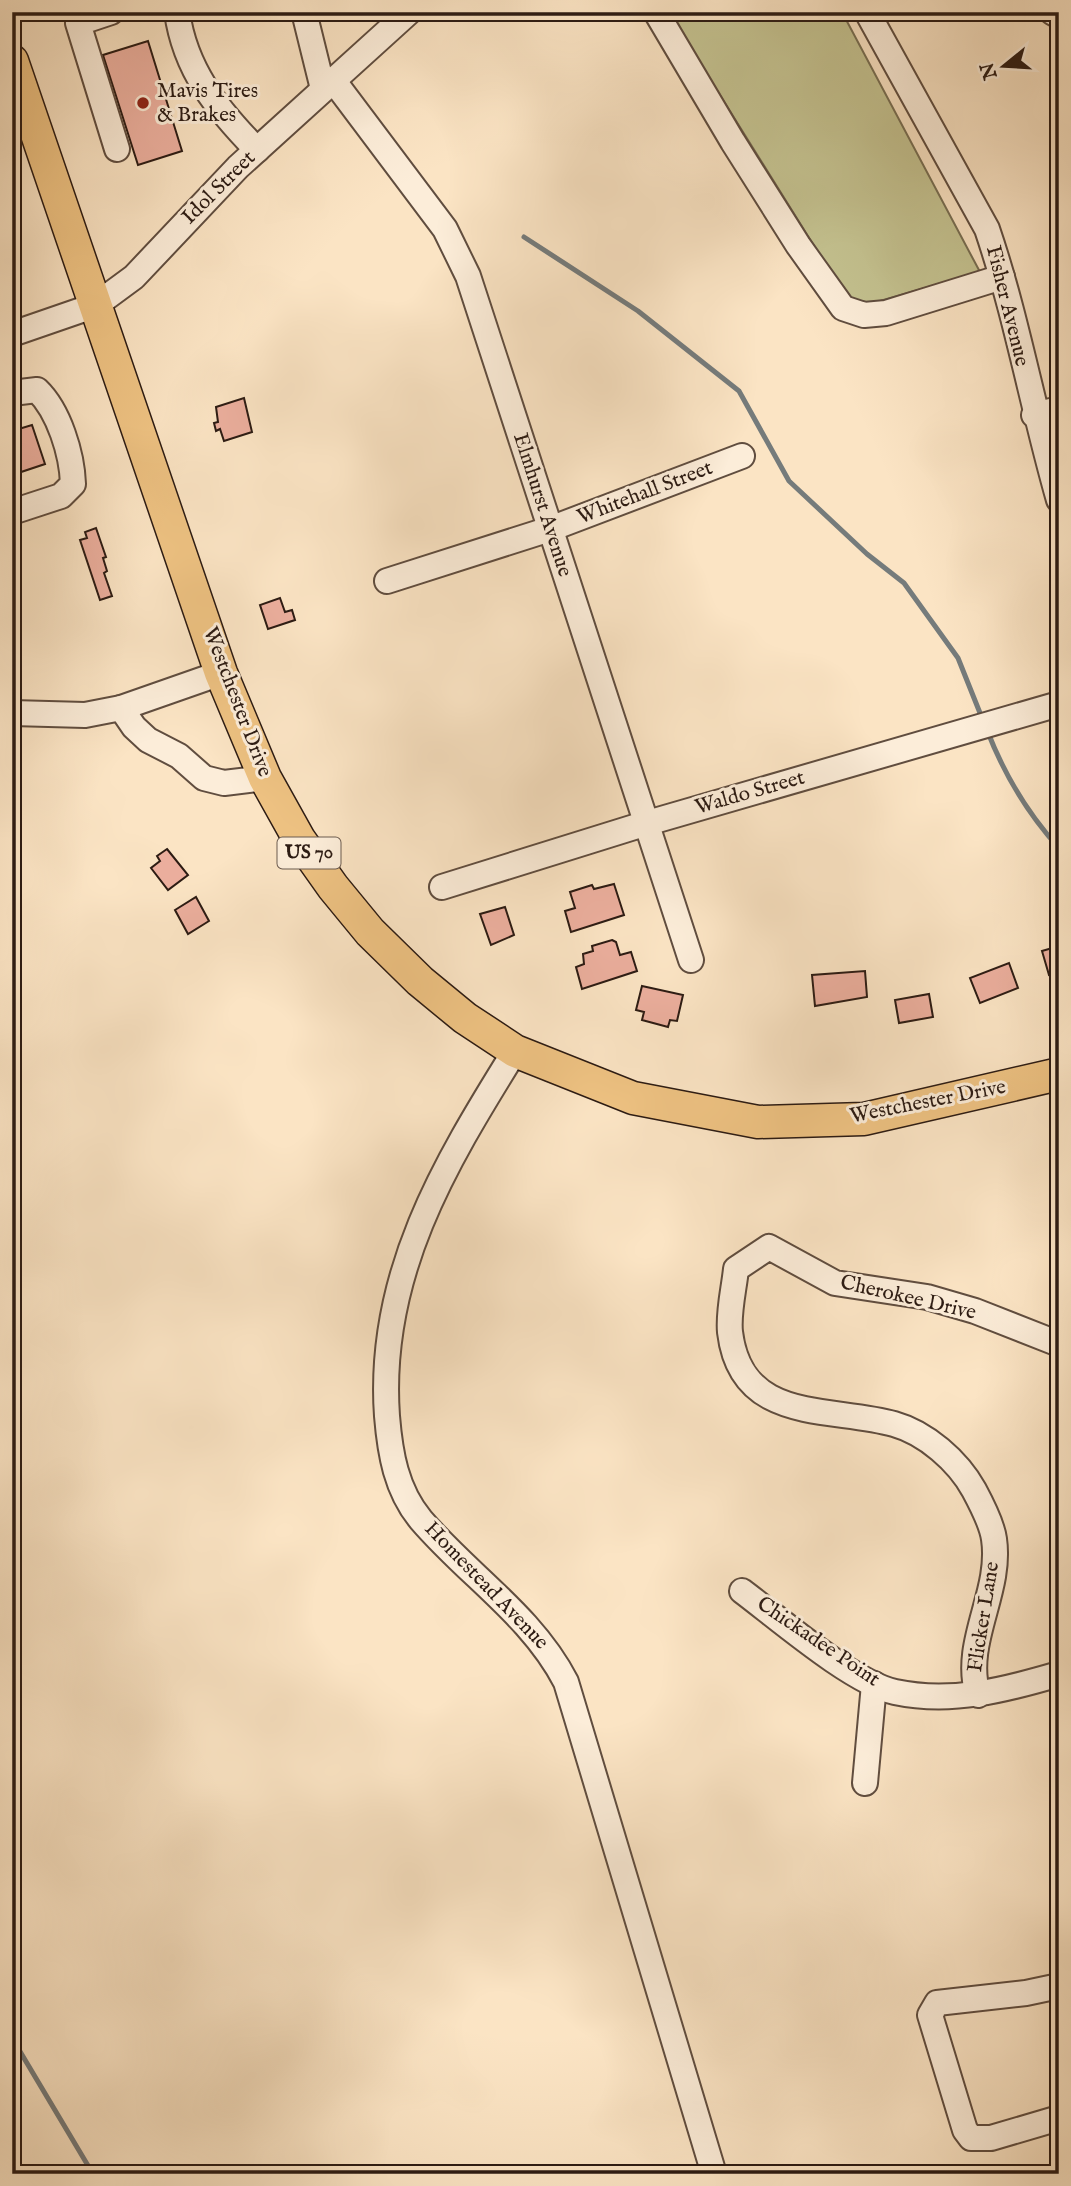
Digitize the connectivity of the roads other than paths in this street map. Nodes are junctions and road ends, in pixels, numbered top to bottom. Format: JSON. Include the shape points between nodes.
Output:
{"nodes":[{"id":1,"x":111,"y":12,"type":"edge"},
{"id":2,"x":177,"y":12,"type":"edge"},
{"id":3,"x":304,"y":12,"type":"edge"},
{"id":4,"x":409,"y":12,"type":"edge"},
{"id":5,"x":656,"y":12,"type":"edge"},
{"id":6,"x":867,"y":12,"type":"edge"},
{"id":7,"x":1052,"y":12,"type":"edge"},
{"id":8,"x":1059,"y":16,"type":"edge"},
{"id":9,"x":76,"y":18,"type":"edge"},
{"id":10,"x":12,"y":61,"type":"edge"},
{"id":11,"x":328,"y":85,"type":"junction"},
{"id":12,"x":117,"y":149,"type":"dead end"},
{"id":13,"x":257,"y":150,"type":"junction"},
{"id":14,"x":1002,"y":277,"type":"junction"},
{"id":15,"x":96,"y":305,"type":"junction"},
{"id":16,"x":12,"y":334,"type":"edge"},
{"id":17,"x":12,"y":393,"type":"edge"},
{"id":18,"x":1059,"y":409,"type":"edge"},
{"id":19,"x":1034,"y":415,"type":"junction"},
{"id":20,"x":742,"y":456,"type":"dead end"},
{"id":21,"x":1059,"y":500,"type":"edge"},
{"id":22,"x":12,"y":512,"type":"edge"},
{"id":23,"x":550,"y":529,"type":"junction"},
{"id":24,"x":387,"y":581,"type":"dead end"},
{"id":25,"x":221,"y":673,"type":"junction"},
{"id":26,"x":1059,"y":704,"type":"edge"},
{"id":27,"x":121,"y":709,"type":"junction"},
{"id":28,"x":12,"y":713,"type":"edge"},
{"id":29,"x":265,"y":778,"type":"junction"},
{"id":30,"x":644,"y":824,"type":"junction"},
{"id":31,"x":442,"y":887,"type":"dead end"},
{"id":32,"x":691,"y":960,"type":"dead end"},
{"id":33,"x":515,"y":1051,"type":"junction"},
{"id":34,"x":1059,"y":1074,"type":"edge"},
{"id":35,"x":762,"y":1251,"type":"joint"},
{"id":36,"x":1059,"y":1344,"type":"edge"},
{"id":37,"x":743,"y":1591,"type":"dead end"},
{"id":38,"x":1059,"y":1674,"type":"edge"},
{"id":39,"x":874,"y":1684,"type":"junction"},
{"id":40,"x":978,"y":1695,"type":"junction"},
{"id":41,"x":865,"y":1783,"type":"dead end"},
{"id":42,"x":1059,"y":1986,"type":"edge"},
{"id":43,"x":1059,"y":2118,"type":"edge"},
{"id":44,"x":714,"y":2174,"type":"edge"}],
"edges":[{"from":1,"to":9,"type":"street"},
{"from":2,"to":13,"type":"street","via":[[180,37],[194,71],[218,110]]},
{"from":3,"to":11,"type":"street"},
{"from":4,"to":11,"type":"street","name":"Idol Street"},
{"from":5,"to":14,"type":"street","via":[[798,245],[843,308],[864,315],[886,313]]},
{"from":6,"to":14,"type":"street","name":"Fisher Avenue","via":[[987,229]]},
{"from":7,"to":8,"type":"street"},
{"from":9,"to":12,"type":"street"},
{"from":10,"to":15,"type":"main road","name":"Westchester Drive","number":"US 70"},
{"from":11,"to":13,"type":"street","name":"Idol Street"},
{"from":11,"to":23,"type":"street","name":"Elmhurst Avenue","via":[[458,251]]},
{"from":13,"to":15,"type":"street","name":"Idol Street","via":[[134,277]]},
{"from":14,"to":19,"type":"street","name":"Fisher Avenue"},
{"from":15,"to":16,"type":"street","name":"Idol Street"},
{"from":15,"to":25,"type":"main road","name":"Westchester Drive","number":"US 70"},
{"from":17,"to":22,"type":"street","via":[[37,390],[47,400],[73,472],[73,484],[61,496]]},
{"from":18,"to":19,"type":"street"},
{"from":19,"to":21,"type":"street","name":"Fisher Avenue"},
{"from":20,"to":23,"type":"street","name":"Whitehall Street"},
{"from":23,"to":24,"type":"street","name":"Whitehall Street"},
{"from":23,"to":30,"type":"street","name":"Elmhurst Avenue"},
{"from":25,"to":27,"type":"street"},
{"from":25,"to":29,"type":"main road","name":"Westchester Drive","number":"US 70"},
{"from":26,"to":30,"type":"street","name":"Waldo Street"},
{"from":27,"to":28,"type":"street","via":[[85,715]]},
{"from":27,"to":29,"type":"street","via":[[148,740],[178,756],[204,778],[224,783]]},
{"from":29,"to":33,"type":"main road","name":"Westchester Drive","number":"US 70","via":[[299,839],[370,932],[420,981]]},
{"from":30,"to":31,"type":"street","name":"Waldo Street"},
{"from":30,"to":32,"type":"street","name":"Elmhurst Avenue"},
{"from":33,"to":34,"type":"main road","name":"Westchester Drive","number":"US 70","via":[[633,1098],[758,1122],[864,1119]]},
{"from":33,"to":44,"type":"street","name":"Homestead Avenue","via":[[465,1134],[408,1252],[390,1326],[387,1363],[393,1462],[405,1496],[421,1519],[537,1635],[566,1682]]},
{"from":35,"to":36,"type":"street","name":"Cherokee Drive","via":[[769,1247],[778,1250],[835,1283],[927,1297]]},
{"from":35,"to":40,"type":"street","name":"Flicker Lane","via":[[736,1269],[730,1330],[742,1370],[756,1389],[799,1410],[892,1423],[914,1432],[959,1466],[974,1491],[994,1537],[995,1567],[976,1643],[972,1676]]},
{"from":37,"to":39,"type":"street","name":"Chickadee Point"},
{"from":38,"to":40,"type":"street","name":"Chickadee Point"},
{"from":39,"to":40,"type":"street","name":"Chickadee Point","via":[[894,1692]]},
{"from":39,"to":41,"type":"street"},
{"from":42,"to":43,"type":"street","via":[[937,2003],[930,2015],[971,2138],[991,2138]]}]}
